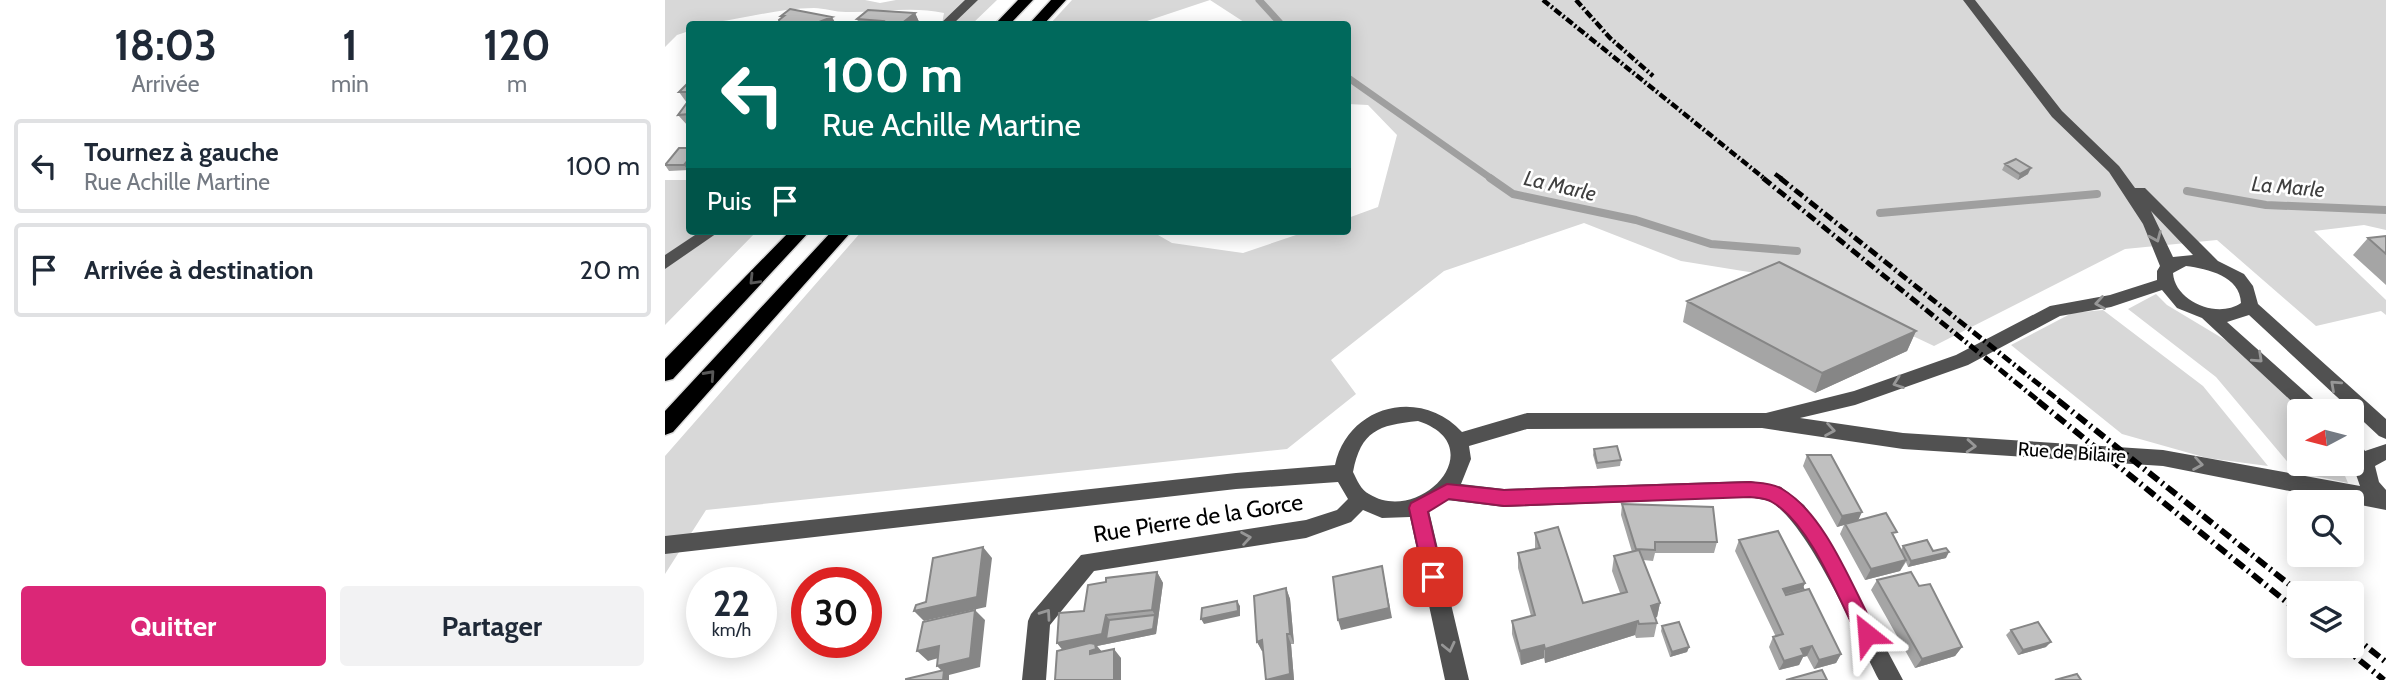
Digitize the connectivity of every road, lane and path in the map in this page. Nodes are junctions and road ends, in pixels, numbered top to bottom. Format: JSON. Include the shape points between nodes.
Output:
{"nodes":[{"id":1,"x":972,"y":0,"type":"edge"},
{"id":2,"x":1026,"y":0,"type":"edge"},
{"id":3,"x":1059,"y":0,"type":"edge"},
{"id":4,"x":1969,"y":0,"type":"edge"},
{"id":5,"x":949,"y":21,"type":"edge"},
{"id":6,"x":1005,"y":21,"type":"edge"},
{"id":7,"x":1039,"y":21,"type":"edge"},
{"id":8,"x":2114,"y":169,"type":"junction"},
{"id":9,"x":706,"y":235,"type":"edge"},
{"id":10,"x":797,"y":235,"type":"edge"},
{"id":11,"x":839,"y":235,"type":"edge"},
{"id":12,"x":665,"y":263,"type":"edge"},
{"id":13,"x":2211,"y":264,"type":"junction"},
{"id":14,"x":2167,"y":274,"type":"junction"},
{"id":15,"x":2250,"y":306,"type":"junction"},
{"id":16,"x":2206,"y":313,"type":"junction"},
{"id":17,"x":665,"y":373,"type":"edge"},
{"id":18,"x":2301,"y":399,"type":"edge"},
{"id":19,"x":1762,"y":420,"type":"junction"},
{"id":20,"x":665,"y":426,"type":"edge"},
{"id":21,"x":2386,"y":430,"type":"edge"},
{"id":22,"x":1458,"y":441,"type":"junction"},
{"id":23,"x":2386,"y":452,"type":"edge"},
{"id":24,"x":2365,"y":465,"type":"joint"},
{"id":25,"x":1343,"y":473,"type":"junction"},
{"id":26,"x":1447,"y":491,"type":"junction"},
{"id":27,"x":1360,"y":500,"type":"junction"},
{"id":28,"x":2383,"y":501,"type":"edge"},
{"id":29,"x":1418,"y":508,"type":"junction"},
{"id":30,"x":665,"y":545,"type":"edge"},
{"id":31,"x":1034,"y":680,"type":"edge"},
{"id":32,"x":1457,"y":680,"type":"edge"},
{"id":33,"x":1891,"y":680,"type":"edge"}],
"edges":[{"from":1,"to":5,"type":"street"},
{"from":2,"to":6,"type":"highway"},
{"from":3,"to":7,"type":"highway"},
{"from":4,"to":8,"type":"street","via":[[2057,114]]},
{"from":8,"to":13,"type":"street"},
{"from":8,"to":14,"type":"street","one_way":true,"via":[[2151,223]]},
{"from":9,"to":12,"type":"street"},
{"from":10,"to":17,"type":"highway","one_way":true},
{"from":20,"to":11,"type":"highway","one_way":true},
{"from":13,"to":14,"type":"street","name":"Rue de Bilaire","via":[[2186,260]]},
{"from":13,"to":15,"type":"street","via":[[2243,283]]},
{"from":14,"to":16,"type":"street","via":[[2176,297]]},
{"from":14,"to":19,"type":"street","name":"Rue de Bilaire","one_way":true,"via":[[2111,301],[2056,310],[1962,360],[1855,398]]},
{"from":15,"to":16,"type":"street","via":[[2234,316]]},
{"from":21,"to":15,"type":"street","one_way":true},
{"from":16,"to":18,"type":"street","one_way":true},
{"from":19,"to":22,"type":"street","name":"Rue de Bilaire","via":[[1527,421]]},
{"from":19,"to":28,"type":"street","name":"Rue de Bilaire","one_way":true,"via":[[1903,441],[2164,458]]},
{"from":22,"to":25,"type":"street","via":[[1443,424],[1418,414],[1385,416],[1359,431],[1346,449]]},
{"from":22,"to":26,"type":"street","via":[[1462,463]]},
{"from":23,"to":24,"type":"street","via":[[2370,457]]},
{"from":24,"to":28,"type":"street","via":[[2365,475]]},
{"from":25,"to":27,"type":"street"},
{"from":25,"to":30,"type":"street"},
{"from":26,"to":29,"type":"street"},
{"from":26,"to":33,"type":"street","via":[[1504,498],[1750,489],[1774,493],[1797,510],[1818,541]]},
{"from":27,"to":29,"type":"street","via":[[1391,511]]},
{"from":31,"to":27,"type":"street","name":"Rue Pierre de la Gorce","one_way":true,"via":[[1039,621],[1088,562],[1306,529],[1344,516]]},
{"from":29,"to":32,"type":"street","one_way":true}]}
